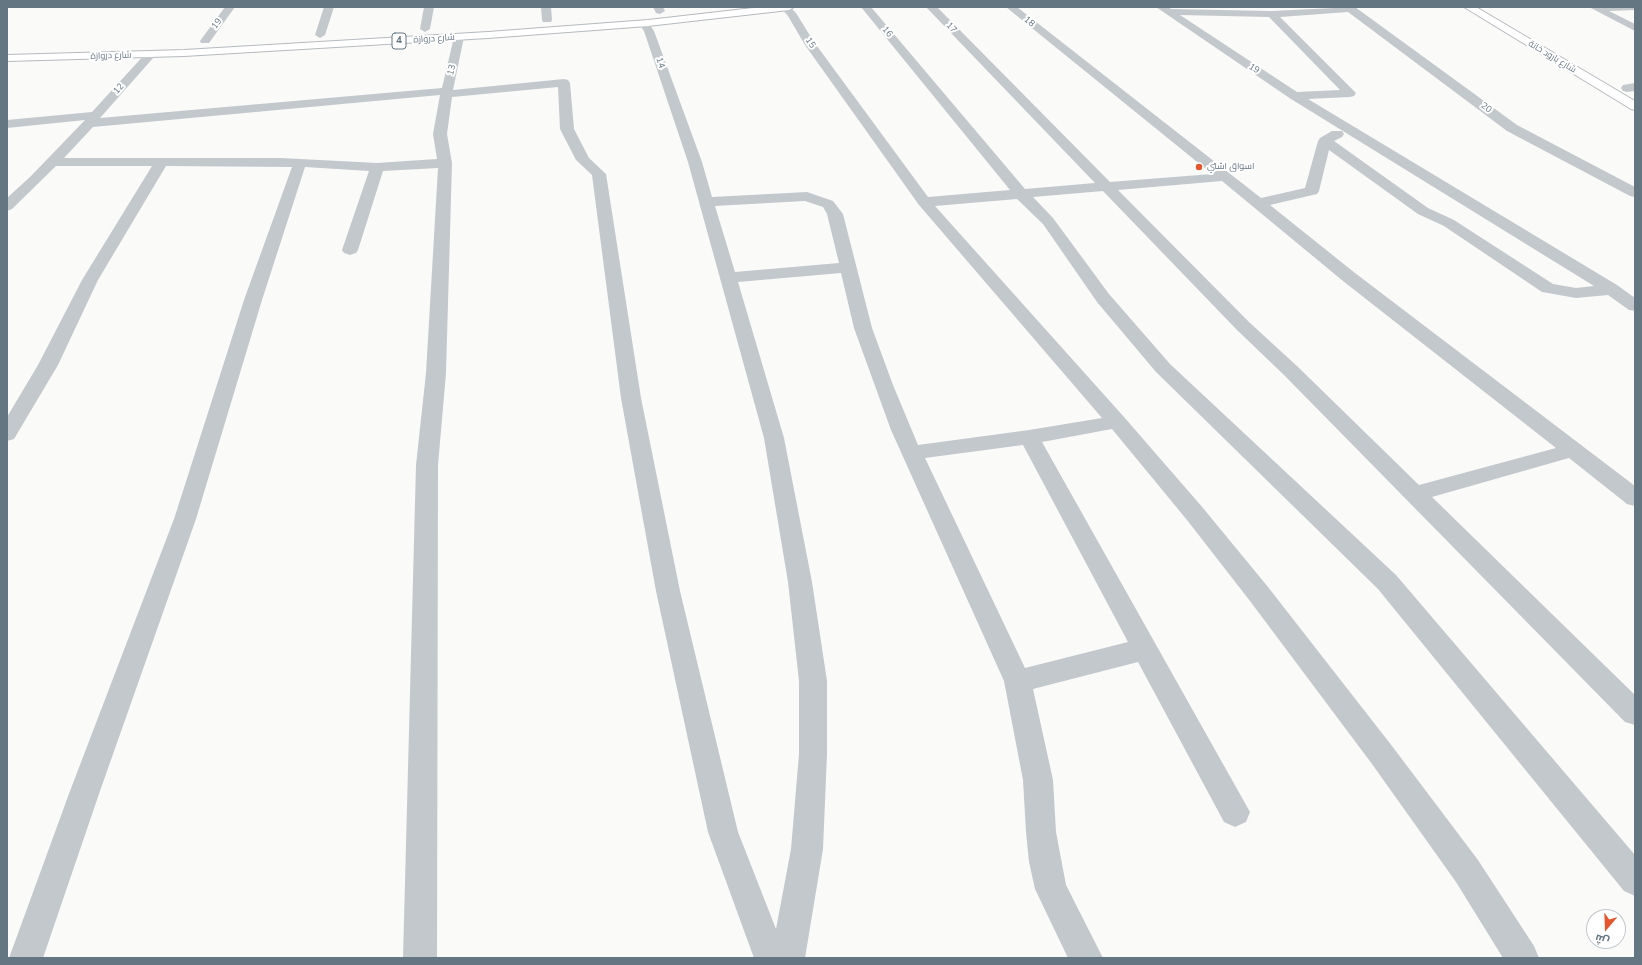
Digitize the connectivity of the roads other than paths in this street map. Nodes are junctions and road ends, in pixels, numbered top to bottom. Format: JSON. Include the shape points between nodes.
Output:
{"nodes":[{"id":1,"x":230,"y":7,"type":"edge"},
{"id":2,"x":329,"y":7,"type":"edge"},
{"id":3,"x":429,"y":7,"type":"edge"},
{"id":4,"x":546,"y":7,"type":"edge"},
{"id":5,"x":700,"y":7,"type":"edge"},
{"id":6,"x":866,"y":7,"type":"edge"},
{"id":7,"x":931,"y":7,"type":"edge"},
{"id":8,"x":1011,"y":7,"type":"edge"},
{"id":9,"x":1469,"y":7,"type":"edge"},
{"id":10,"x":1490,"y":7,"type":"edge"},
{"id":11,"x":1635,"y":7,"type":"edge"},
{"id":12,"x":1349,"y":8,"type":"edge"},
{"id":13,"x":1595,"y":8,"type":"edge"},
{"id":14,"x":659,"y":9,"type":"edge"},
{"id":15,"x":789,"y":10,"type":"edge"},
{"id":16,"x":1164,"y":10,"type":"edge"},
{"id":17,"x":1272,"y":14,"type":"junction"},
{"id":18,"x":1511,"y":19,"type":"dead end"},
{"id":19,"x":547,"y":20,"type":"junction"},
{"id":20,"x":646,"y":27,"type":"junction"},
{"id":21,"x":523,"y":28,"type":"junction"},
{"id":22,"x":1635,"y":28,"type":"edge"},
{"id":23,"x":425,"y":29,"type":"junction"},
{"id":24,"x":320,"y":35,"type":"junction"},
{"id":25,"x":193,"y":41,"type":"dead end"},
{"id":26,"x":205,"y":41,"type":"junction"},
{"id":27,"x":459,"y":42,"type":"junction"},
{"id":28,"x":150,"y":55,"type":"junction"},
{"id":29,"x":7,"y":58,"type":"edge"},
{"id":30,"x":447,"y":93,"type":"junction"},
{"id":31,"x":1295,"y":96,"type":"junction"},
{"id":32,"x":1635,"y":106,"type":"edge"},
{"id":33,"x":93,"y":119,"type":"junction"},
{"id":34,"x":7,"y":124,"type":"edge"},
{"id":35,"x":1348,"y":128,"type":"junction"},
{"id":36,"x":1325,"y":141,"type":"junction"},
{"id":37,"x":162,"y":161,"type":"junction"},
{"id":38,"x":53,"y":162,"type":"junction"},
{"id":39,"x":300,"y":162,"type":"junction"},
{"id":40,"x":446,"y":163,"type":"junction"},
{"id":41,"x":377,"y":167,"type":"junction"},
{"id":42,"x":1224,"y":177,"type":"junction"},
{"id":43,"x":1107,"y":188,"type":"junction"},
{"id":44,"x":1635,"y":193,"type":"edge"},
{"id":45,"x":1021,"y":194,"type":"junction"},
{"id":46,"x":707,"y":202,"type":"junction"},
{"id":47,"x":924,"y":202,"type":"junction"},
{"id":48,"x":1258,"y":203,"type":"junction"},
{"id":49,"x":7,"y":206,"type":"edge"},
{"id":50,"x":350,"y":250,"type":"dead end"},
{"id":51,"x":847,"y":267,"type":"junction"},
{"id":52,"x":728,"y":278,"type":"junction"},
{"id":53,"x":1610,"y":289,"type":"junction"},
{"id":54,"x":1635,"y":306,"type":"edge"},
{"id":55,"x":1117,"y":422,"type":"junction"},
{"id":56,"x":7,"y":434,"type":"edge"},
{"id":57,"x":1029,"y":437,"type":"junction"},
{"id":58,"x":1574,"y":450,"type":"junction"},
{"id":59,"x":913,"y":453,"type":"junction"},
{"id":60,"x":1414,"y":494,"type":"junction"},
{"id":61,"x":1635,"y":498,"type":"edge"},
{"id":62,"x":1146,"y":649,"type":"junction"},
{"id":63,"x":1018,"y":681,"type":"junction"},
{"id":64,"x":1635,"y":713,"type":"edge"},
{"id":65,"x":1235,"y":812,"type":"dead end"},
{"id":66,"x":1635,"y":880,"type":"edge"},
{"id":67,"x":26,"y":958,"type":"edge"},
{"id":68,"x":420,"y":958,"type":"edge"},
{"id":69,"x":771,"y":958,"type":"edge"},
{"id":70,"x":788,"y":958,"type":"edge"},
{"id":71,"x":1086,"y":958,"type":"edge"},
{"id":72,"x":1522,"y":958,"type":"edge"}],
"edges":[{"from":1,"to":26,"type":"street","name":"19"},
{"from":2,"to":24,"type":"street"},
{"from":3,"to":23,"type":"street"},
{"from":4,"to":19,"type":"street"},
{"from":5,"to":14,"type":"main road","name":"شارع دروازة","number":"4"},
{"from":6,"to":45,"type":"street","name":"16"},
{"from":7,"to":43,"type":"street","name":"17"},
{"from":8,"to":42,"type":"street","name":"18"},
{"from":9,"to":32,"type":"main road","name":"شارع بارود خانة"},
{"from":10,"to":18,"type":"main road"},
{"from":11,"to":13,"type":"street"},
{"from":12,"to":17,"type":"street"},
{"from":12,"to":44,"type":"street","name":"20","via":[[1512,128]]},
{"from":13,"to":22,"type":"street"},
{"from":14,"to":19,"type":"main road","name":"شارع دروازة","number":"4"},
{"from":15,"to":20,"type":"main road","name":"شارع دروازة","number":"4"},
{"from":15,"to":47,"type":"street","name":"15","via":[[808,43]]},
{"from":16,"to":17,"type":"street"},
{"from":16,"to":31,"type":"street","name":"19"},
{"from":17,"to":31,"type":"street","via":[[1350,93]]},
{"from":19,"to":21,"type":"main road","name":"شارع دروازة","number":"4"},
{"from":20,"to":21,"type":"main road","name":"شارع دروازة","number":"4"},
{"from":20,"to":46,"type":"street","name":"14"},
{"from":21,"to":23,"type":"main road","name":"شارع دروازة","number":"4"},
{"from":21,"to":27,"type":"main road","name":"شارع دروازة","number":"4"},
{"from":23,"to":24,"type":"main road","name":"شارع دروازة","number":"4"},
{"from":24,"to":26,"type":"main road","name":"شارع دروازة","number":"4"},
{"from":25,"to":26,"type":"main road","name":"شارع دروازة","number":"4"},
{"from":27,"to":28,"type":"main road","name":"شارع دروازة","number":"4"},
{"from":27,"to":30,"type":"street","name":"13"},
{"from":28,"to":29,"type":"main road","name":"شارع دروازة","number":"4"},
{"from":28,"to":33,"type":"street","name":"12"},
{"from":30,"to":33,"type":"street"},
{"from":30,"to":40,"type":"street","name":"13","via":[[440,134]]},
{"from":30,"to":69,"type":"street","via":[[564,83],[567,129],[583,160],[599,174],[631,398],[670,599],[723,832]]},
{"from":31,"to":35,"type":"street","name":"19"},
{"from":33,"to":34,"type":"street"},
{"from":33,"to":38,"type":"street","name":"12"},
{"from":35,"to":36,"type":"street"},
{"from":35,"to":53,"type":"street","name":"19"},
{"from":36,"to":48,"type":"street","via":[[1312,191]]},
{"from":36,"to":53,"type":"street","via":[[1423,211],[1449,223],[1548,288],[1576,292]]},
{"from":37,"to":38,"type":"street"},
{"from":37,"to":39,"type":"street"},
{"from":37,"to":56,"type":"street","via":[[90,280],[48,366]]},
{"from":38,"to":49,"type":"street","name":"12"},
{"from":39,"to":41,"type":"street"},
{"from":39,"to":67,"type":"street","via":[[253,300],[185,519]]},
{"from":40,"to":41,"type":"street"},
{"from":40,"to":68,"type":"street","name":"13","via":[[436,373],[427,465]]},
{"from":41,"to":50,"type":"street"},
{"from":42,"to":43,"type":"street"},
{"from":42,"to":48,"type":"street","name":"18"},
{"from":43,"to":45,"type":"street"},
{"from":43,"to":60,"type":"street","name":"17"},
{"from":45,"to":47,"type":"street"},
{"from":45,"to":66,"type":"street","name":"16","via":[[1048,221],[1103,298],[1163,368],[1387,582]]},
{"from":46,"to":51,"type":"street","via":[[807,196],[819,199],[828,204],[835,214]]},
{"from":46,"to":52,"type":"street","name":"14"},
{"from":47,"to":55,"type":"street","name":"15"},
{"from":48,"to":58,"type":"street","name":"18","via":[[1349,277]]},
{"from":51,"to":52,"type":"street"},
{"from":51,"to":59,"type":"street","via":[[863,328],[883,385]]},
{"from":52,"to":70,"type":"street","name":"14","via":[[774,438],[800,582],[813,681],[813,754],[807,848]]},
{"from":53,"to":54,"type":"street","name":"19"},
{"from":55,"to":57,"type":"street"},
{"from":55,"to":72,"type":"street","name":"15","via":[[1200,520],[1382,754],[1467,871]]},
{"from":57,"to":59,"type":"street"},
{"from":57,"to":62,"type":"street"},
{"from":58,"to":60,"type":"street"},
{"from":58,"to":61,"type":"street","name":"18"},
{"from":59,"to":63,"type":"street"},
{"from":60,"to":64,"type":"street","name":"17"},
{"from":62,"to":63,"type":"street"},
{"from":62,"to":65,"type":"street"},
{"from":63,"to":71,"type":"street","via":[[1038,780],[1041,832],[1051,889]]}]}
